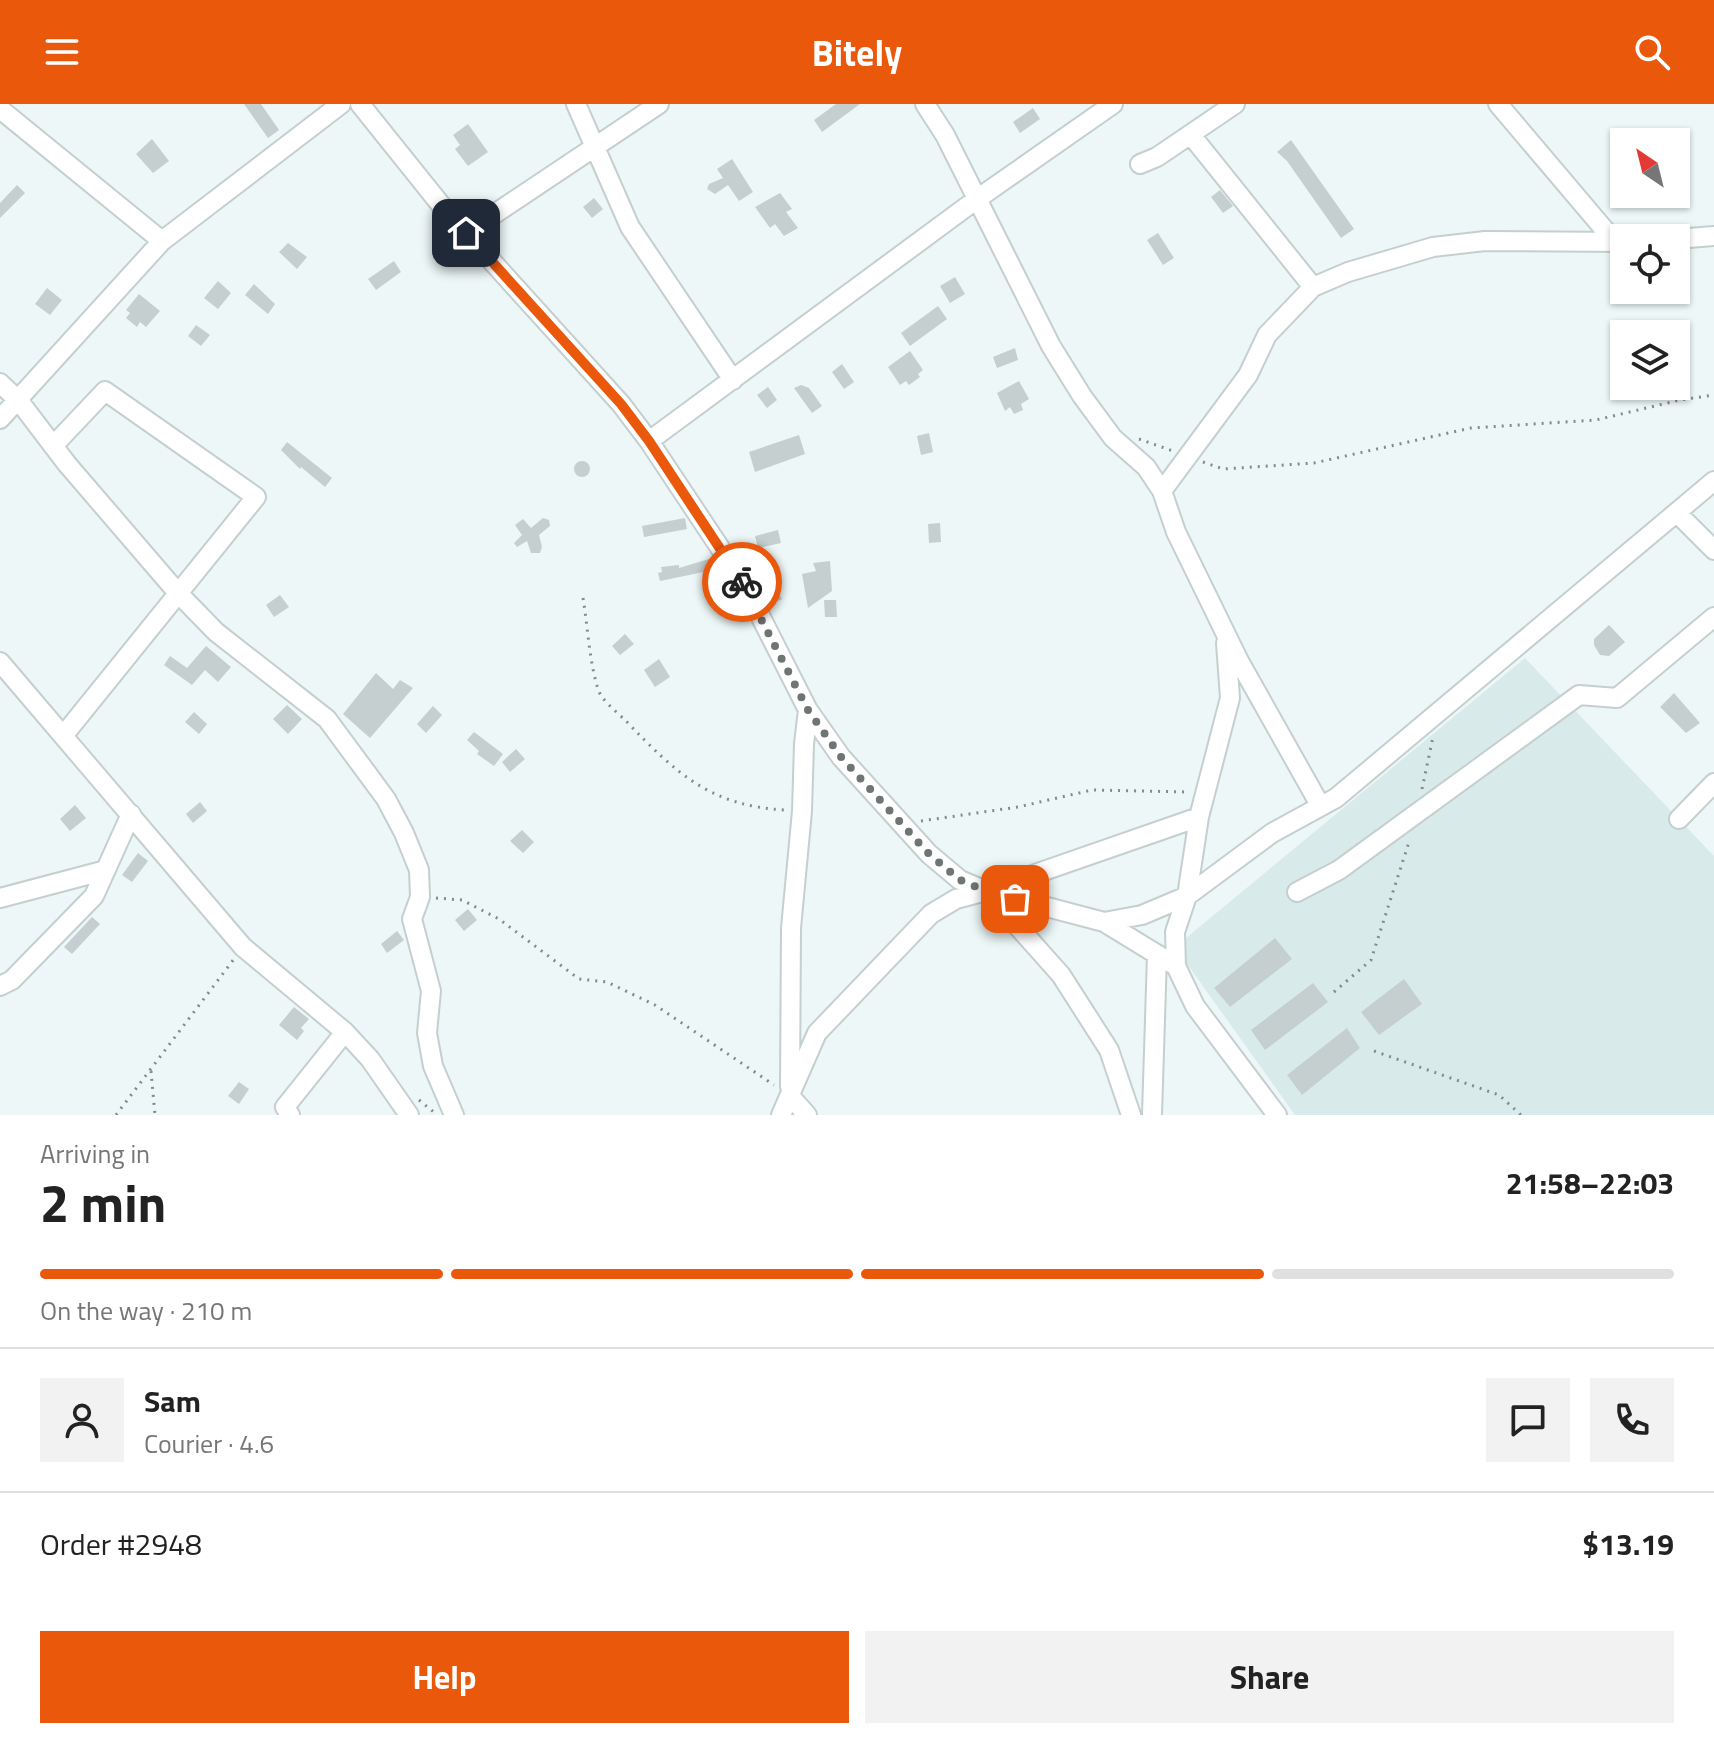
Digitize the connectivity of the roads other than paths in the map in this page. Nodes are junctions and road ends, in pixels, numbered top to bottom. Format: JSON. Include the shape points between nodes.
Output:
{"nodes":[{"id":1,"x":341,"y":104,"type":"edge"},
{"id":2,"x":360,"y":104,"type":"edge"},
{"id":3,"x":576,"y":104,"type":"edge"},
{"id":4,"x":659,"y":104,"type":"edge"},
{"id":5,"x":925,"y":104,"type":"edge"},
{"id":6,"x":1113,"y":104,"type":"edge"},
{"id":7,"x":1235,"y":104,"type":"edge"},
{"id":8,"x":1498,"y":104,"type":"edge"},
{"id":9,"x":0,"y":109,"type":"edge"},
{"id":10,"x":1191,"y":135,"type":"junction"},
{"id":11,"x":597,"y":147,"type":"junction"},
{"id":12,"x":1140,"y":164,"type":"dead end"},
{"id":13,"x":977,"y":199,"type":"junction"},
{"id":14,"x":1610,"y":232,"type":"edge"},
{"id":15,"x":466,"y":233,"type":"junction"},
{"id":16,"x":1714,"y":236,"type":"edge"},
{"id":17,"x":1690,"y":238,"type":"edge"},
{"id":18,"x":162,"y":241,"type":"junction"},
{"id":19,"x":1610,"y":242,"type":"edge"},
{"id":20,"x":1313,"y":287,"type":"junction"},
{"id":21,"x":733,"y":380,"type":"junction"},
{"id":22,"x":0,"y":383,"type":"edge"},
{"id":23,"x":19,"y":401,"type":"junction"},
{"id":24,"x":0,"y":419,"type":"edge"},
{"id":25,"x":649,"y":441,"type":"junction"},
{"id":26,"x":53,"y":446,"type":"junction"},
{"id":27,"x":1714,"y":481,"type":"edge"},
{"id":28,"x":1162,"y":491,"type":"junction"},
{"id":29,"x":1677,"y":513,"type":"junction"},
{"id":30,"x":1714,"y":550,"type":"edge"},
{"id":31,"x":177,"y":592,"type":"junction"},
{"id":32,"x":1714,"y":617,"type":"edge"},
{"id":33,"x":1225,"y":633,"type":"junction"},
{"id":34,"x":0,"y":662,"type":"edge"},
{"id":35,"x":808,"y":710,"type":"junction"},
{"id":36,"x":63,"y":736,"type":"junction"},
{"id":37,"x":1714,"y":783,"type":"edge"},
{"id":38,"x":1320,"y":805,"type":"junction"},
{"id":39,"x":131,"y":814,"type":"junction"},
{"id":40,"x":1199,"y":817,"type":"junction"},
{"id":41,"x":1679,"y":819,"type":"dead end"},
{"id":42,"x":106,"y":870,"type":"junction"},
{"id":43,"x":986,"y":891,"type":"junction"},
{"id":44,"x":1297,"y":892,"type":"dead end"},
{"id":45,"x":1187,"y":896,"type":"junction"},
{"id":46,"x":0,"y":898,"type":"edge"},
{"id":47,"x":1104,"y":922,"type":"junction"},
{"id":48,"x":1157,"y":955,"type":"junction"},
{"id":49,"x":1176,"y":966,"type":"junction"},
{"id":50,"x":0,"y":986,"type":"edge"},
{"id":51,"x":345,"y":1032,"type":"junction"},
{"id":52,"x":790,"y":1096,"type":"junction"},
{"id":53,"x":290,"y":1115,"type":"edge"},
{"id":54,"x":409,"y":1115,"type":"edge"},
{"id":55,"x":454,"y":1115,"type":"edge"},
{"id":56,"x":781,"y":1115,"type":"edge"},
{"id":57,"x":794,"y":1115,"type":"edge"},
{"id":58,"x":807,"y":1115,"type":"edge"},
{"id":59,"x":1131,"y":1115,"type":"edge"},
{"id":60,"x":1152,"y":1115,"type":"edge"},
{"id":61,"x":1277,"y":1115,"type":"edge"}],
"edges":[{"from":1,"to":18,"type":"street"},
{"from":2,"to":15,"type":"street"},
{"from":3,"to":11,"type":"street"},
{"from":4,"to":11,"type":"street"},
{"from":5,"to":13,"type":"street"},
{"from":6,"to":13,"type":"street"},
{"from":7,"to":10,"type":"street"},
{"from":8,"to":14,"type":"street"},
{"from":9,"to":18,"type":"street"},
{"from":10,"to":12,"type":"street"},
{"from":10,"to":20,"type":"street"},
{"from":11,"to":15,"type":"street"},
{"from":11,"to":21,"type":"street","via":[[630,227]]},
{"from":13,"to":21,"type":"street"},
{"from":13,"to":28,"type":"street","via":[[1082,396]]},
{"from":15,"to":25,"type":"street"},
{"from":16,"to":17,"type":"street"},
{"from":18,"to":23,"type":"street"},
{"from":19,"to":20,"type":"street","via":[[1485,241],[1433,247]]},
{"from":20,"to":28,"type":"street","via":[[1267,335],[1248,375]]},
{"from":21,"to":25,"type":"street"},
{"from":22,"to":23,"type":"street"},
{"from":23,"to":24,"type":"street"},
{"from":23,"to":26,"type":"street"},
{"from":25,"to":35,"type":"street","via":[[744,584]]},
{"from":26,"to":31,"type":"street"},
{"from":26,"to":31,"type":"street","via":[[105,391],[256,497]]},
{"from":27,"to":29,"type":"street"},
{"from":28,"to":33,"type":"street"},
{"from":29,"to":30,"type":"street"},
{"from":29,"to":38,"type":"street","via":[[1336,798]]},
{"from":31,"to":36,"type":"street"},
{"from":31,"to":55,"type":"street","via":[[216,632],[327,719],[365,767],[404,833],[419,870],[420,897],[412,919],[431,991],[427,1033],[433,1066]]},
{"from":32,"to":44,"type":"street","via":[[1617,698],[1579,695],[1339,870]]},
{"from":33,"to":38,"type":"street"},
{"from":33,"to":40,"type":"street","via":[[1230,698]]},
{"from":34,"to":36,"type":"street"},
{"from":35,"to":43,"type":"street","via":[[841,757],[929,854],[960,880]]},
{"from":35,"to":52,"type":"street","via":[[791,928]]},
{"from":36,"to":39,"type":"street"},
{"from":37,"to":41,"type":"street"},
{"from":38,"to":45,"type":"street"},
{"from":39,"to":42,"type":"street"},
{"from":39,"to":51,"type":"street","via":[[243,947]]},
{"from":40,"to":43,"type":"street"},
{"from":40,"to":45,"type":"street"},
{"from":42,"to":46,"type":"street"},
{"from":42,"to":50,"type":"street","via":[[94,896]]},
{"from":43,"to":47,"type":"street"},
{"from":43,"to":52,"type":"street","via":[[956,899],[931,914],[817,1033]]},
{"from":43,"to":59,"type":"street","via":[[1061,975],[1109,1050]]},
{"from":45,"to":47,"type":"street","via":[[1142,915]]},
{"from":45,"to":49,"type":"street","via":[[1175,932]]},
{"from":47,"to":48,"type":"street"},
{"from":48,"to":49,"type":"street"},
{"from":48,"to":60,"type":"street"},
{"from":49,"to":61,"type":"street","via":[[1195,1006]]},
{"from":51,"to":53,"type":"street","via":[[285,1107]]},
{"from":51,"to":54,"type":"street"},
{"from":52,"to":56,"type":"street"},
{"from":52,"to":57,"type":"street"},
{"from":52,"to":58,"type":"street"}]}
